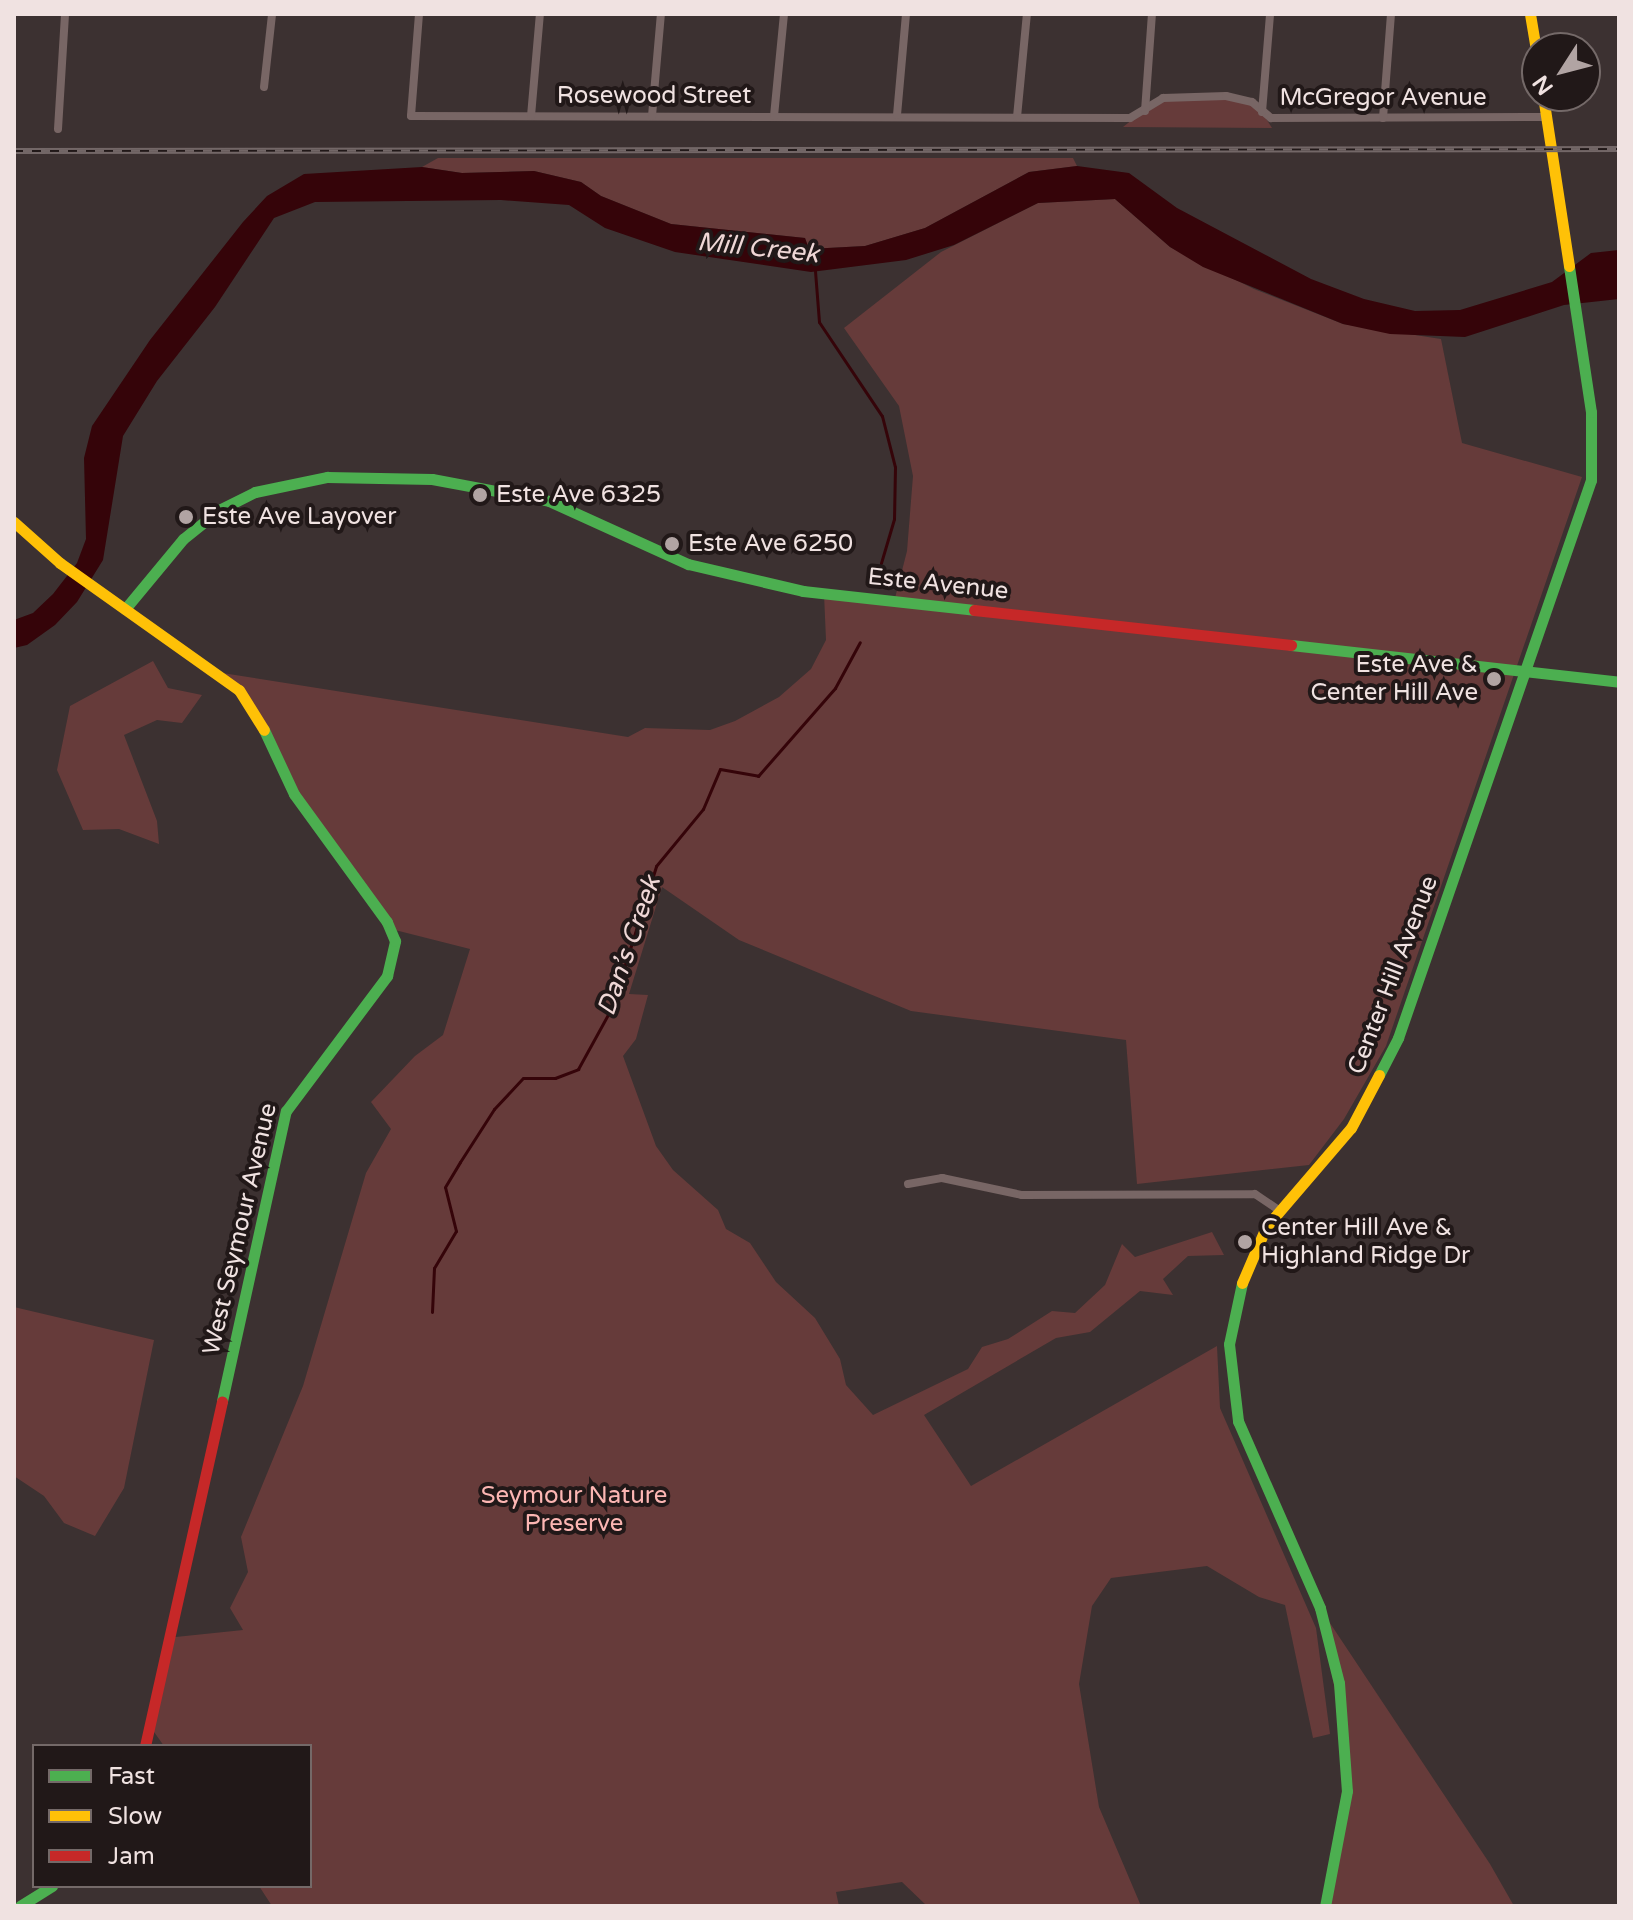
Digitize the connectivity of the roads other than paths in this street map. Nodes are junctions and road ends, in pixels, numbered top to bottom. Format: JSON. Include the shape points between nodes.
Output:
{"nodes":[{"id":1,"x":65,"y":14,"type":"edge"},
{"id":2,"x":272,"y":14,"type":"edge"},
{"id":3,"x":419,"y":14,"type":"edge"},
{"id":4,"x":540,"y":14,"type":"edge"},
{"id":5,"x":661,"y":14,"type":"edge"},
{"id":6,"x":784,"y":14,"type":"edge"},
{"id":7,"x":906,"y":14,"type":"edge"},
{"id":8,"x":1027,"y":14,"type":"edge"},
{"id":9,"x":1152,"y":14,"type":"edge"},
{"id":10,"x":1270,"y":14,"type":"edge"},
{"id":11,"x":1391,"y":14,"type":"edge"},
{"id":12,"x":264,"y":87,"type":"dead end"},
{"id":13,"x":1145,"y":111,"type":"junction"},
{"id":14,"x":1262,"y":112,"type":"junction"},
{"id":15,"x":1546,"y":112,"type":"edge"},
{"id":16,"x":897,"y":115,"type":"junction"},
{"id":17,"x":531,"y":116,"type":"junction"},
{"id":18,"x":652,"y":116,"type":"junction"},
{"id":19,"x":774,"y":116,"type":"junction"},
{"id":20,"x":1017,"y":117,"type":"junction"},
{"id":21,"x":1547,"y":117,"type":"junction"},
{"id":22,"x":1383,"y":118,"type":"junction"},
{"id":23,"x":58,"y":129,"type":"dead end"},
{"id":24,"x":14,"y":522,"type":"edge"},
{"id":25,"x":125,"y":609,"type":"junction"},
{"id":26,"x":1525,"y":672,"type":"junction"},
{"id":27,"x":1619,"y":682,"type":"edge"},
{"id":28,"x":908,"y":1184,"type":"dead end"},
{"id":29,"x":1279,"y":1210,"type":"junction"},
{"id":30,"x":145,"y":1744,"type":"edge"},
{"id":31,"x":49,"y":1888,"type":"edge"},
{"id":32,"x":20,"y":1906,"type":"edge"},
{"id":33,"x":1325,"y":1906,"type":"edge"}],
"edges":[{"from":1,"to":23,"type":"street"},
{"from":2,"to":12,"type":"street"},
{"from":3,"to":17,"type":"street","name":"Rosewood Street","via":[[411,116]]},
{"from":4,"to":17,"type":"street"},
{"from":5,"to":18,"type":"street"},
{"from":6,"to":19,"type":"street"},
{"from":7,"to":16,"type":"street"},
{"from":8,"to":20,"type":"street"},
{"from":9,"to":13,"type":"street"},
{"from":10,"to":14,"type":"street"},
{"from":11,"to":22,"type":"street"},
{"from":13,"to":14,"type":"street","name":"McGregor Avenue","via":[[1163,98],[1226,96],[1247,100]]},
{"from":13,"to":20,"type":"street","name":"McGregor Avenue","via":[[1130,118]]},
{"from":14,"to":22,"type":"street","name":"McGregor Avenue","via":[[1271,118]]},
{"from":15,"to":21,"type":"street","name":"Center Hill Avenue"},
{"from":16,"to":19,"type":"street","name":"Rosewood Street"},
{"from":16,"to":20,"type":"street","name":"McGregor Avenue"},
{"from":17,"to":18,"type":"street","name":"Rosewood Street"},
{"from":18,"to":19,"type":"street","name":"Rosewood Street"},
{"from":21,"to":22,"type":"street","name":"McGregor Avenue"},
{"from":21,"to":26,"type":"street","name":"Center Hill Avenue","via":[[1593,429],[1591,480]]},
{"from":24,"to":25,"type":"street","name":"West Seymour Avenue","via":[[41,549]]},
{"from":25,"to":26,"type":"street","name":"Este Avenue","via":[[191,531],[255,492],[327,477],[432,479],[549,501],[688,564],[803,591]]},
{"from":25,"to":30,"type":"street","name":"West Seymour Avenue","via":[[230,682],[250,703],[294,794],[387,922],[396,949],[387,976],[291,1101],[283,1122]]},
{"from":26,"to":27,"type":"street","name":"Este Avenue"},
{"from":26,"to":29,"type":"street","name":"Center Hill Avenue","via":[[1379,1080],[1351,1128]]},
{"from":28,"to":29,"type":"street","via":[[942,1178],[1022,1195],[1255,1194]]},
{"from":29,"to":33,"type":"street","name":"Center Hill Avenue","via":[[1255,1249],[1238,1295],[1229,1381],[1243,1437],[1320,1608],[1334,1655],[1347,1791]]},
{"from":31,"to":32,"type":"street"}]}
